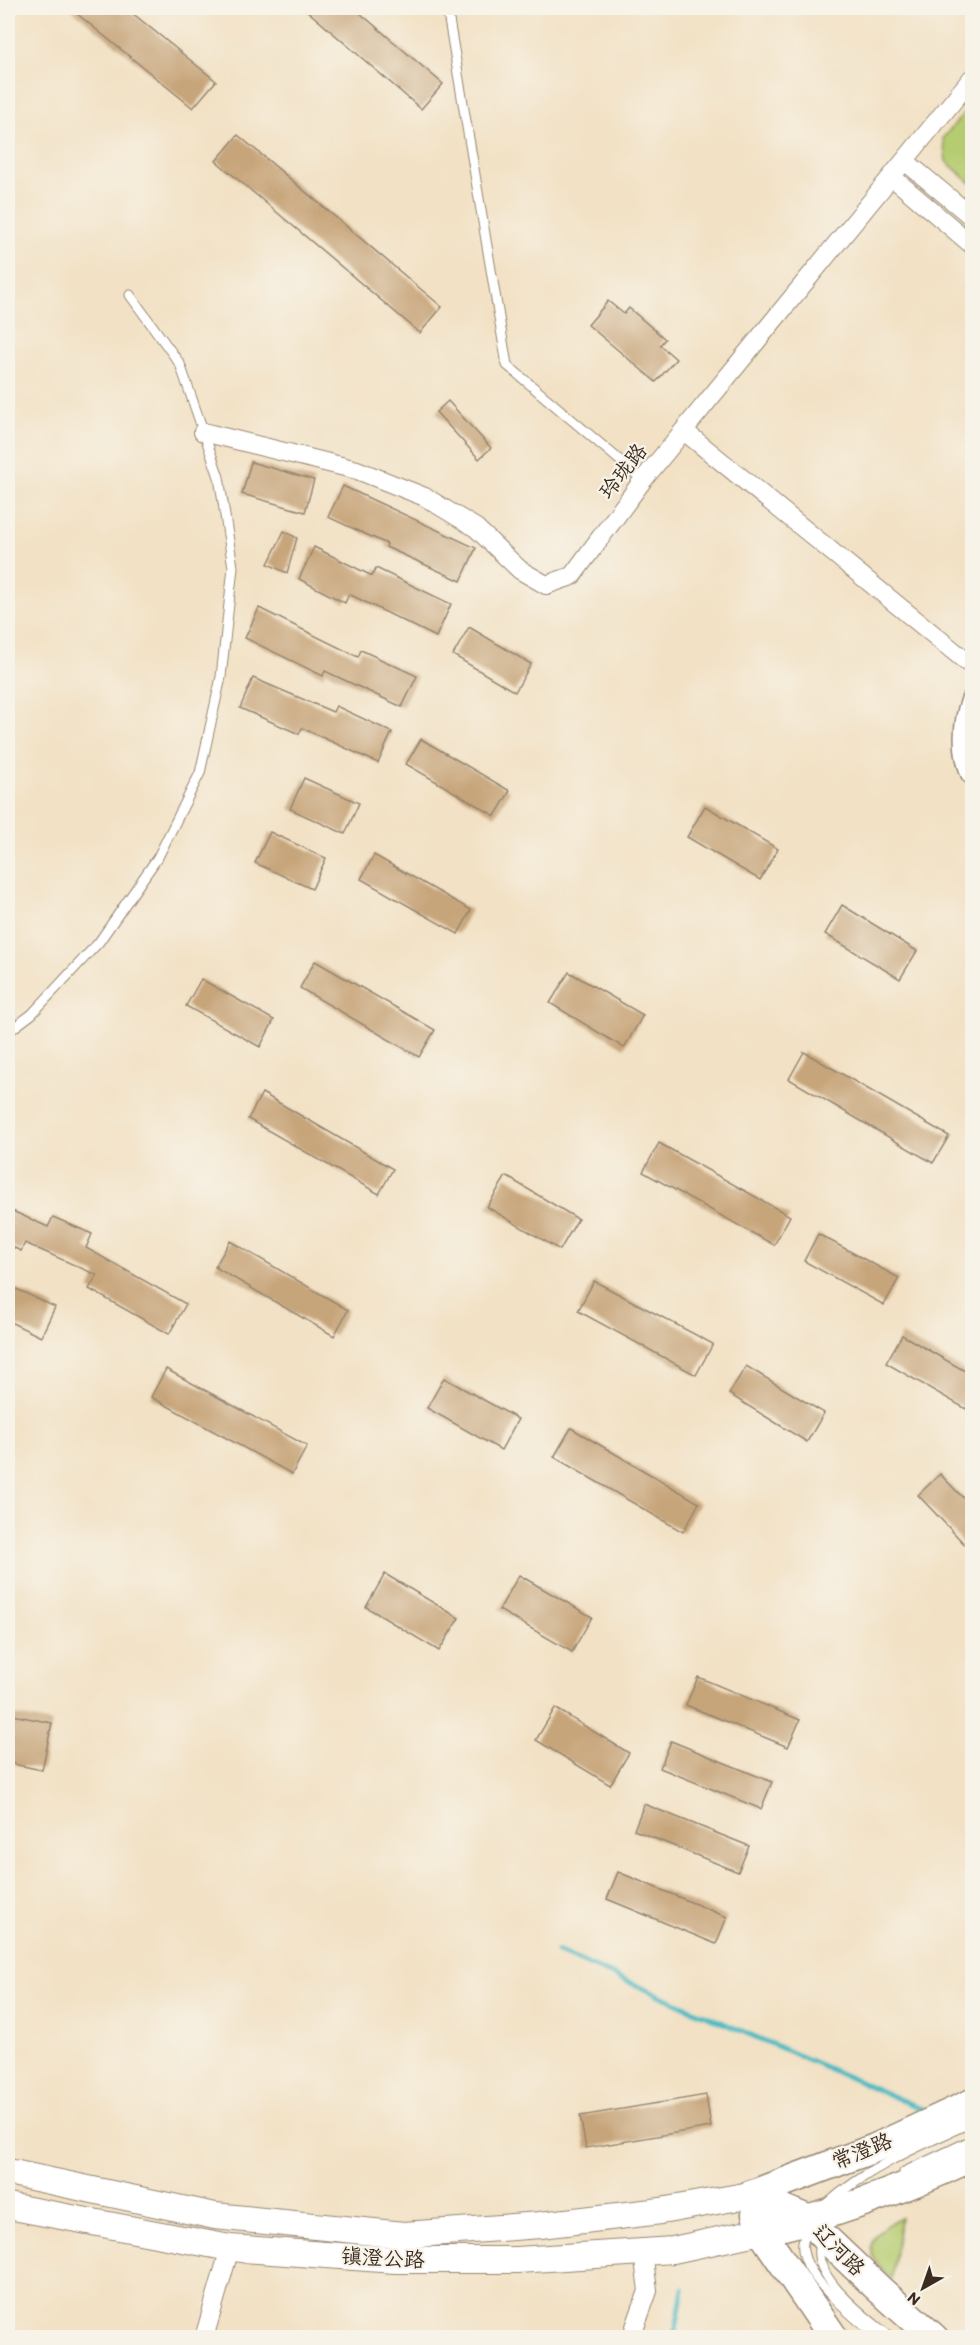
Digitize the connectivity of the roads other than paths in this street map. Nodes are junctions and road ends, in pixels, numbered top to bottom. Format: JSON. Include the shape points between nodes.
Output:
{"nodes":[{"id":1,"x":447,"y":8,"type":"edge"},
{"id":2,"x":972,"y":78,"type":"edge"},
{"id":3,"x":905,"y":161,"type":"junction"},
{"id":4,"x":892,"y":177,"type":"junction"},
{"id":5,"x":972,"y":217,"type":"edge"},
{"id":6,"x":972,"y":245,"type":"edge"},
{"id":7,"x":130,"y":295,"type":"dead end"},
{"id":8,"x":684,"y":431,"type":"junction"},
{"id":9,"x":203,"y":432,"type":"junction"},
{"id":10,"x":643,"y":480,"type":"junction"},
{"id":11,"x":972,"y":666,"type":"edge"},
{"id":12,"x":972,"y":701,"type":"edge"},
{"id":13,"x":972,"y":773,"type":"edge"},
{"id":14,"x":8,"y":1032,"type":"edge"},
{"id":15,"x":972,"y":2103,"type":"edge"},
{"id":16,"x":972,"y":2122,"type":"edge"},
{"id":17,"x":972,"y":2140,"type":"edge"},
{"id":18,"x":972,"y":2157,"type":"edge"},
{"id":19,"x":8,"y":2172,"type":"edge"},
{"id":20,"x":890,"y":2184,"type":"junction"},
{"id":21,"x":750,"y":2195,"type":"junction"},
{"id":22,"x":8,"y":2206,"type":"edge"},
{"id":23,"x":831,"y":2222,"type":"junction"},
{"id":24,"x":761,"y":2231,"type":"junction"},
{"id":25,"x":230,"y":2248,"type":"junction"},
{"id":26,"x":643,"y":2252,"type":"junction"},
{"id":27,"x":879,"y":2289,"type":"junction"},
{"id":28,"x":204,"y":2337,"type":"edge"},
{"id":29,"x":631,"y":2337,"type":"edge"},
{"id":30,"x":834,"y":2337,"type":"edge"},
{"id":31,"x":879,"y":2337,"type":"edge"},
{"id":32,"x":891,"y":2337,"type":"edge"},
{"id":33,"x":934,"y":2337,"type":"edge"}],
"edges":[{"from":1,"to":10,"type":"lane","via":[[507,365]]},
{"from":2,"to":3,"type":"street","name":"玲珑路"},
{"from":3,"to":4,"type":"street","name":"玲珑路"},
{"from":3,"to":5,"type":"street"},
{"from":4,"to":6,"type":"street"},
{"from":4,"to":8,"type":"street","name":"玲珑路"},
{"from":7,"to":9,"type":"lane","via":[[180,364]]},
{"from":8,"to":10,"type":"street","name":"玲珑路"},
{"from":8,"to":11,"type":"street"},
{"from":9,"to":10,"type":"street","name":"玲珑路","via":[[357,470],[425,497],[476,528],[520,570],[546,585],[572,576]]},
{"from":9,"to":14,"type":"lane","via":[[219,477],[233,567],[221,677],[200,773],[158,857],[99,942],[33,1014]]},
{"from":12,"to":13,"type":"street","via":[[966,718]]},
{"from":15,"to":21,"type":"main road","name":"常澄路","via":[[874,2148]]},
{"from":16,"to":23,"type":"lane","via":[[888,2161],[846,2187]]},
{"from":17,"to":20,"type":"lane"},
{"from":18,"to":20,"type":"main road"},
{"from":19,"to":21,"type":"main road","name":"镇澄公路","via":[[215,2216],[404,2235],[540,2226]]},
{"from":20,"to":23,"type":"main road"},
{"from":20,"to":27,"type":"main road","via":[[862,2212],[848,2235],[853,2255]]},
{"from":21,"to":23,"type":"main road","name":"辽河路"},
{"from":21,"to":24,"type":"main road"},
{"from":22,"to":25,"type":"main road","name":"镇澄公路"},
{"from":23,"to":24,"type":"main road"},
{"from":23,"to":27,"type":"main road","name":"辽河路"},
{"from":23,"to":31,"type":"lane","via":[[803,2241],[808,2266],[825,2289]]},
{"from":23,"to":32,"type":"lane","via":[[818,2256],[826,2277]]},
{"from":24,"to":26,"type":"main road","name":"镇澄公路","via":[[673,2250]]},
{"from":24,"to":30,"type":"main road"},
{"from":25,"to":26,"type":"main road","name":"镇澄公路","via":[[395,2260],[517,2260]]},
{"from":25,"to":28,"type":"street"},
{"from":26,"to":29,"type":"street","via":[[648,2291]]},
{"from":27,"to":33,"type":"main road","name":"辽河路"}]}
